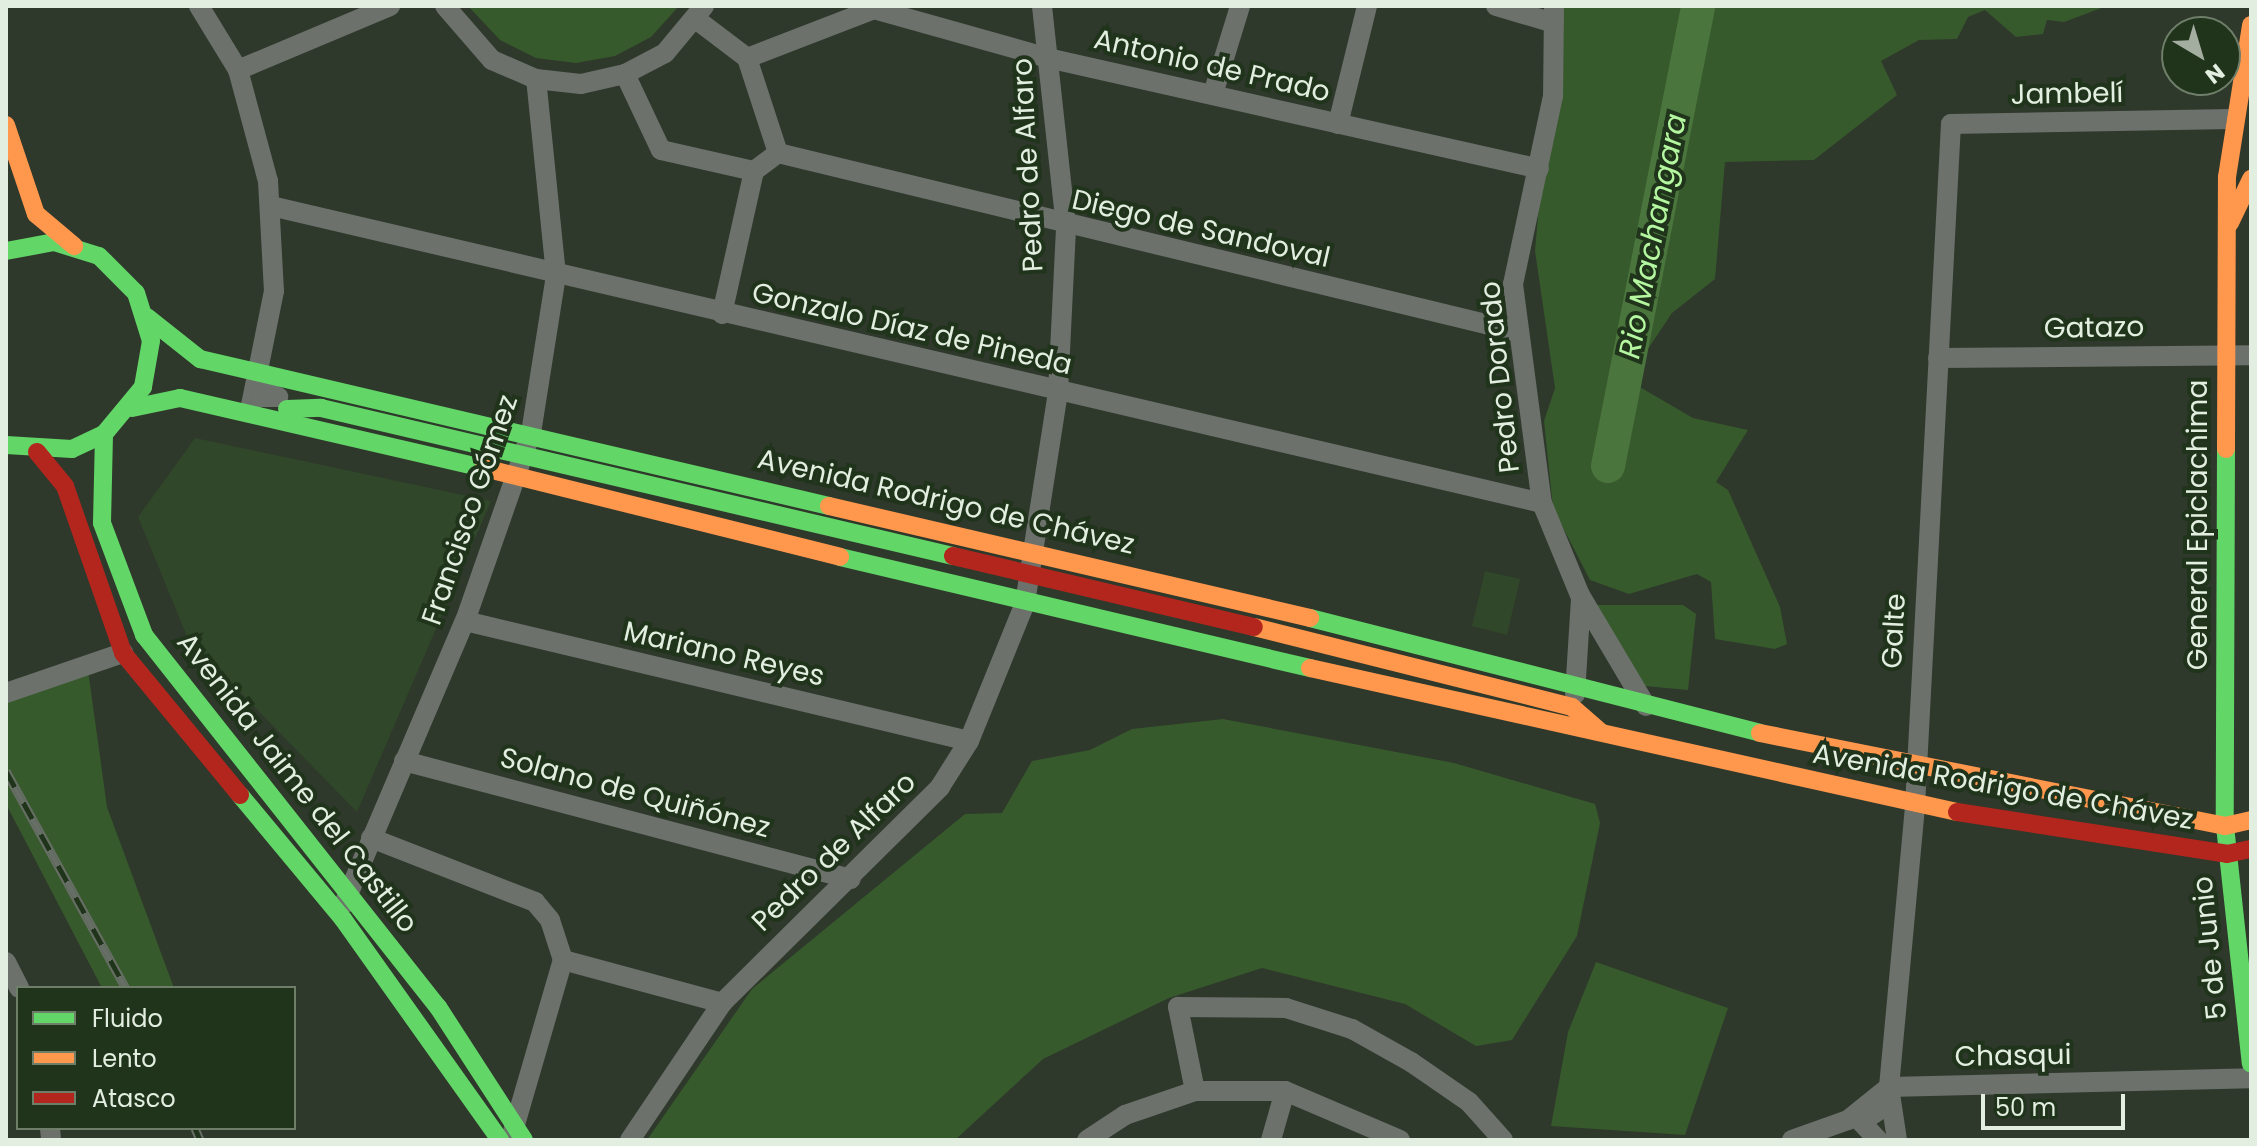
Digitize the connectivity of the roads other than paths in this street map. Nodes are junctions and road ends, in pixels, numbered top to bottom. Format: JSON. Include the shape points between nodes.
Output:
{"nodes":[{"id":1,"x":199,"y":6,"type":"edge"},
{"id":2,"x":390,"y":6,"type":"edge"},
{"id":3,"x":445,"y":6,"type":"edge"},
{"id":4,"x":1042,"y":6,"type":"edge"},
{"id":5,"x":1240,"y":6,"type":"edge"},
{"id":6,"x":1367,"y":6,"type":"edge"},
{"id":7,"x":1496,"y":6,"type":"edge"},
{"id":8,"x":878,"y":8,"type":"edge"},
{"id":9,"x":700,"y":13,"type":"edge"},
{"id":10,"x":1554,"y":15,"type":"edge"},
{"id":11,"x":2250,"y":24,"type":"edge"},
{"id":12,"x":747,"y":58,"type":"junction"},
{"id":13,"x":1052,"y":59,"type":"junction"},
{"id":14,"x":238,"y":70,"type":"junction"},
{"id":15,"x":625,"y":74,"type":"junction"},
{"id":16,"x":536,"y":79,"type":"junction"},
{"id":17,"x":1213,"y":94,"type":"junction"},
{"id":18,"x":2241,"y":120,"type":"edge"},
{"id":19,"x":1338,"y":124,"type":"junction"},
{"id":20,"x":1951,"y":124,"type":"joint"},
{"id":21,"x":6,"y":125,"type":"edge"},
{"id":22,"x":778,"y":153,"type":"junction"},
{"id":23,"x":1539,"y":169,"type":"junction"},
{"id":24,"x":754,"y":171,"type":"junction"},
{"id":25,"x":2251,"y":179,"type":"edge"},
{"id":26,"x":271,"y":206,"type":"junction"},
{"id":27,"x":2230,"y":223,"type":"junction"},
{"id":28,"x":1066,"y":227,"type":"junction"},
{"id":29,"x":75,"y":246,"type":"junction"},
{"id":30,"x":6,"y":251,"type":"edge"},
{"id":31,"x":556,"y":275,"type":"junction"},
{"id":32,"x":722,"y":314,"type":"junction"},
{"id":33,"x":147,"y":317,"type":"junction"},
{"id":34,"x":1519,"y":332,"type":"junction"},
{"id":35,"x":2226,"y":355,"type":"junction"},
{"id":36,"x":2251,"y":355,"type":"edge"},
{"id":37,"x":1938,"y":358,"type":"junction"},
{"id":38,"x":261,"y":380,"type":"junction"},
{"id":39,"x":1058,"y":392,"type":"junction"},
{"id":40,"x":132,"y":408,"type":"junction"},
{"id":41,"x":321,"y":408,"type":"junction"},
{"id":42,"x":250,"y":410,"type":"junction"},
{"id":43,"x":531,"y":433,"type":"junction"},
{"id":44,"x":104,"y":434,"type":"junction"},
{"id":45,"x":6,"y":445,"type":"edge"},
{"id":46,"x":37,"y":452,"type":"junction"},
{"id":47,"x":524,"y":457,"type":"junction"},
{"id":48,"x":516,"y":478,"type":"junction"},
{"id":49,"x":1542,"y":503,"type":"junction"},
{"id":50,"x":1036,"y":552,"type":"junction"},
{"id":51,"x":1031,"y":577,"type":"junction"},
{"id":52,"x":1580,"y":595,"type":"junction"},
{"id":53,"x":1025,"y":603,"type":"junction"},
{"id":54,"x":465,"y":621,"type":"junction"},
{"id":55,"x":123,"y":653,"type":"junction"},
{"id":56,"x":1578,"y":681,"type":"junction"},
{"id":57,"x":6,"y":693,"type":"edge"},
{"id":58,"x":1617,"y":699,"type":"junction"},
{"id":59,"x":1646,"y":706,"type":"junction"},
{"id":60,"x":1572,"y":707,"type":"junction"},
{"id":61,"x":1606,"y":736,"type":"junction"},
{"id":62,"x":969,"y":741,"type":"junction"},
{"id":63,"x":404,"y":761,"type":"junction"},
{"id":64,"x":1914,"y":769,"type":"junction"},
{"id":65,"x":1915,"y":806,"type":"junction"},
{"id":66,"x":2251,"y":820,"type":"edge"},
{"id":67,"x":2225,"y":826,"type":"junction"},
{"id":68,"x":371,"y":838,"type":"junction"},
{"id":69,"x":2251,"y":849,"type":"edge"},
{"id":70,"x":2227,"y":854,"type":"junction"},
{"id":71,"x":851,"y":879,"type":"junction"},
{"id":72,"x":349,"y":891,"type":"junction"},
{"id":73,"x":339,"y":915,"type":"junction"},
{"id":74,"x":563,"y":960,"type":"junction"},
{"id":75,"x":6,"y":962,"type":"edge"},
{"id":76,"x":18,"y":986,"type":"edge"},
{"id":77,"x":722,"y":1003,"type":"junction"},
{"id":78,"x":2251,"y":1064,"type":"edge"},
{"id":79,"x":2251,"y":1078,"type":"edge"},
{"id":80,"x":1889,"y":1087,"type":"junction"},
{"id":81,"x":1195,"y":1091,"type":"junction"},
{"id":82,"x":1285,"y":1091,"type":"junction"},
{"id":83,"x":1848,"y":1120,"type":"junction"},
{"id":84,"x":512,"y":1138,"type":"edge"},
{"id":85,"x":630,"y":1140,"type":"edge"},
{"id":86,"x":1087,"y":1140,"type":"edge"},
{"id":87,"x":1271,"y":1140,"type":"edge"},
{"id":88,"x":1400,"y":1140,"type":"edge"},
{"id":89,"x":1503,"y":1140,"type":"edge"},
{"id":90,"x":1795,"y":1140,"type":"edge"},
{"id":91,"x":1867,"y":1140,"type":"edge"},
{"id":92,"x":1878,"y":1140,"type":"edge"},
{"id":93,"x":1889,"y":1140,"type":"edge"},
{"id":94,"x":1897,"y":1140,"type":"edge"}],
"edges":[{"from":1,"to":14,"type":"street"},
{"from":2,"to":14,"type":"street"},
{"from":3,"to":16,"type":"street","via":[[492,60]]},
{"from":4,"to":13,"type":"street","name":"Pedro de Alfaro"},
{"from":5,"to":17,"type":"street"},
{"from":6,"to":19,"type":"street"},
{"from":7,"to":10,"type":"street"},
{"from":8,"to":12,"type":"street"},
{"from":8,"to":13,"type":"street","name":"Antonio de Prado"},
{"from":9,"to":12,"type":"street"},
{"from":9,"to":15,"type":"street","via":[[665,53]]},
{"from":10,"to":23,"type":"street","name":"Pedro Dorado","via":[[1553,96]]},
{"from":11,"to":18,"type":"main road","name":"General Epiclachima","via":[[2235,97]]},
{"from":12,"to":22,"type":"street"},
{"from":13,"to":17,"type":"street","name":"Antonio de Prado"},
{"from":13,"to":28,"type":"street","name":"Pedro de Alfaro"},
{"from":14,"to":26,"type":"street"},
{"from":15,"to":16,"type":"street","via":[[581,84]]},
{"from":15,"to":24,"type":"street","via":[[661,150]]},
{"from":16,"to":31,"type":"street","name":"Francisco Gómez"},
{"from":17,"to":19,"type":"street","name":"Antonio de Prado"},
{"from":18,"to":20,"type":"street","name":"Jambelí"},
{"from":18,"to":27,"type":"main road","name":"General Epiclachima"},
{"from":19,"to":23,"type":"street","name":"Antonio de Prado"},
{"from":20,"to":37,"type":"street","name":"Galte"},
{"from":21,"to":29,"type":"main road","via":[[36,214]]},
{"from":22,"to":24,"type":"street"},
{"from":22,"to":28,"type":"street","name":"Diego de Sandoval"},
{"from":23,"to":34,"type":"street","name":"Pedro Dorado","via":[[1513,284]]},
{"from":24,"to":32,"type":"street"},
{"from":25,"to":27,"type":"main road","name":"General Epiclachima"},
{"from":26,"to":31,"type":"street","name":"Gonzalo Díaz de Pineda"},
{"from":26,"to":38,"type":"street","via":[[274,291]]},
{"from":27,"to":35,"type":"main road","name":"General Epiclachima"},
{"from":28,"to":34,"type":"street","name":"Diego de Sandoval"},
{"from":28,"to":39,"type":"street","name":"Pedro de Alfaro"},
{"from":29,"to":30,"type":"main road","via":[[32,243]]},
{"from":29,"to":33,"type":"main road","via":[[120,272]]},
{"from":31,"to":32,"type":"street","name":"Gonzalo Díaz de Pineda"},
{"from":31,"to":43,"type":"street","name":"Francisco Gómez"},
{"from":32,"to":39,"type":"street","name":"Gonzalo Díaz de Pineda"},
{"from":33,"to":38,"type":"main road","name":"Avenida Rodrigo de Chávez","via":[[185,352]]},
{"from":33,"to":40,"type":"main road","via":[[150,364]]},
{"from":34,"to":49,"type":"street","name":"Pedro Dorado"},
{"from":35,"to":36,"type":"street","name":"Gatazo"},
{"from":35,"to":37,"type":"street","name":"Gatazo"},
{"from":35,"to":67,"type":"main road","name":"General Epiclachima"},
{"from":37,"to":64,"type":"street","name":"Galte"},
{"from":38,"to":41,"type":"main road","name":"Avenida Rodrigo de Chávez"},
{"from":38,"to":42,"type":"street"},
{"from":38,"to":43,"type":"main road","name":"Avenida Rodrigo de Chávez"},
{"from":39,"to":49,"type":"street","name":"Gonzalo Díaz de Pineda"},
{"from":39,"to":50,"type":"street","name":"Pedro de Alfaro"},
{"from":40,"to":42,"type":"main road","name":"Avenida Rodrigo de Chávez","via":[[180,398]]},
{"from":40,"to":44,"type":"main road"},
{"from":41,"to":42,"type":"main road","name":"Avenida Rodrigo de Chávez"},
{"from":41,"to":47,"type":"main road","name":"Avenida Rodrigo de Chávez"},
{"from":42,"to":48,"type":"main road","name":"Avenida Rodrigo de Chávez"},
{"from":43,"to":47,"type":"street","name":"Francisco Gómez"},
{"from":43,"to":50,"type":"main road","name":"Avenida Rodrigo de Chávez"},
{"from":44,"to":46,"type":"main road"},
{"from":44,"to":72,"type":"main road","name":"Avenida Jaime del Castillo","via":[[97,468],[102,523],[144,635]]},
{"from":45,"to":46,"type":"main road"},
{"from":46,"to":55,"type":"main road","name":"Avenida Jaime del Castillo","via":[[65,486]]},
{"from":47,"to":48,"type":"street","name":"Francisco Gómez"},
{"from":47,"to":51,"type":"main road","name":"Avenida Rodrigo de Chávez"},
{"from":48,"to":53,"type":"main road","name":"Avenida Rodrigo de Chávez"},
{"from":48,"to":54,"type":"street","name":"Francisco Gómez"},
{"from":49,"to":52,"type":"street","name":"Pedro Dorado"},
{"from":50,"to":51,"type":"street","name":"Pedro de Alfaro"},
{"from":50,"to":56,"type":"main road","name":"Avenida Rodrigo de Chávez"},
{"from":51,"to":53,"type":"street","name":"Pedro de Alfaro"},
{"from":51,"to":60,"type":"main road","name":"Avenida Rodrigo de Chávez"},
{"from":52,"to":56,"type":"street","name":"Pedro Dorado"},
{"from":52,"to":59,"type":"street","name":"Pedro Dorado"},
{"from":53,"to":61,"type":"main road","name":"Avenida Rodrigo de Chávez"},
{"from":53,"to":62,"type":"street","name":"Pedro de Alfaro"},
{"from":54,"to":62,"type":"street","name":"Mariano Reyes"},
{"from":54,"to":63,"type":"street","name":"Francisco Gómez"},
{"from":55,"to":57,"type":"street"},
{"from":55,"to":73,"type":"main road","name":"Avenida Jaime del Castillo"},
{"from":56,"to":58,"type":"main road","name":"Avenida Rodrigo de Chávez"},
{"from":56,"to":60,"type":"street","name":"Pedro Dorado"},
{"from":58,"to":59,"type":"main road","name":"Avenida Rodrigo de Chávez"},
{"from":58,"to":60,"type":"main road","name":"Avenida Rodrigo de Chávez"},
{"from":59,"to":64,"type":"main road","name":"Avenida Rodrigo de Chávez"},
{"from":60,"to":61,"type":"main road","name":"Avenida Rodrigo de Chávez"},
{"from":61,"to":65,"type":"main road","name":"Avenida Rodrigo de Chávez"},
{"from":62,"to":71,"type":"street","name":"Pedro de Alfaro","via":[[926,806]]},
{"from":63,"to":68,"type":"street","name":"Francisco Gómez"},
{"from":63,"to":71,"type":"street","name":"Solano de Quiñónez"},
{"from":64,"to":65,"type":"street","name":"Galte"},
{"from":64,"to":67,"type":"main road","name":"Avenida Rodrigo de Chávez"},
{"from":65,"to":70,"type":"main road","name":"Avenida Rodrigo de Chávez"},
{"from":65,"to":80,"type":"street","name":"Galte"},
{"from":66,"to":67,"type":"main road","name":"Avenida Rodrigo de Chávez"},
{"from":67,"to":70,"type":"main road","name":"5 de Junio"},
{"from":68,"to":72,"type":"street","name":"Francisco Gómez"},
{"from":68,"to":74,"type":"street","via":[[535,902],[550,920]]},
{"from":69,"to":70,"type":"main road","name":"Avenida Rodrigo de Chávez"},
{"from":70,"to":78,"type":"main road","name":"5 de Junio"},
{"from":71,"to":77,"type":"street","name":"Pedro de Alfaro"},
{"from":72,"to":73,"type":"street","name":"Francisco Gómez"},
{"from":72,"to":84,"type":"main road","name":"Avenida Jaime del Castillo","via":[[438,1007]]},
{"from":73,"to":84,"type":"main road","name":"Avenida Jaime del Castillo"},
{"from":74,"to":77,"type":"street"},
{"from":74,"to":84,"type":"street"},
{"from":75,"to":76,"type":"street"},
{"from":77,"to":85,"type":"street","name":"Pedro de Alfaro"},
{"from":79,"to":80,"type":"street","name":"Chasqui"},
{"from":80,"to":83,"type":"street"},
{"from":80,"to":94,"type":"street","name":"Galte"},
{"from":81,"to":82,"type":"street"},
{"from":81,"to":86,"type":"street","via":[[1125,1115]]},
{"from":81,"to":89,"type":"street","via":[[1178,1007],[1286,1008],[1352,1029],[1411,1062],[1469,1102]]},
{"from":82,"to":87,"type":"street"},
{"from":82,"to":88,"type":"street"},
{"from":83,"to":90,"type":"street"},
{"from":83,"to":91,"type":"street"},
{"from":92,"to":93,"type":"street","via":[[1861,1122],[1892,1103]]}]}
